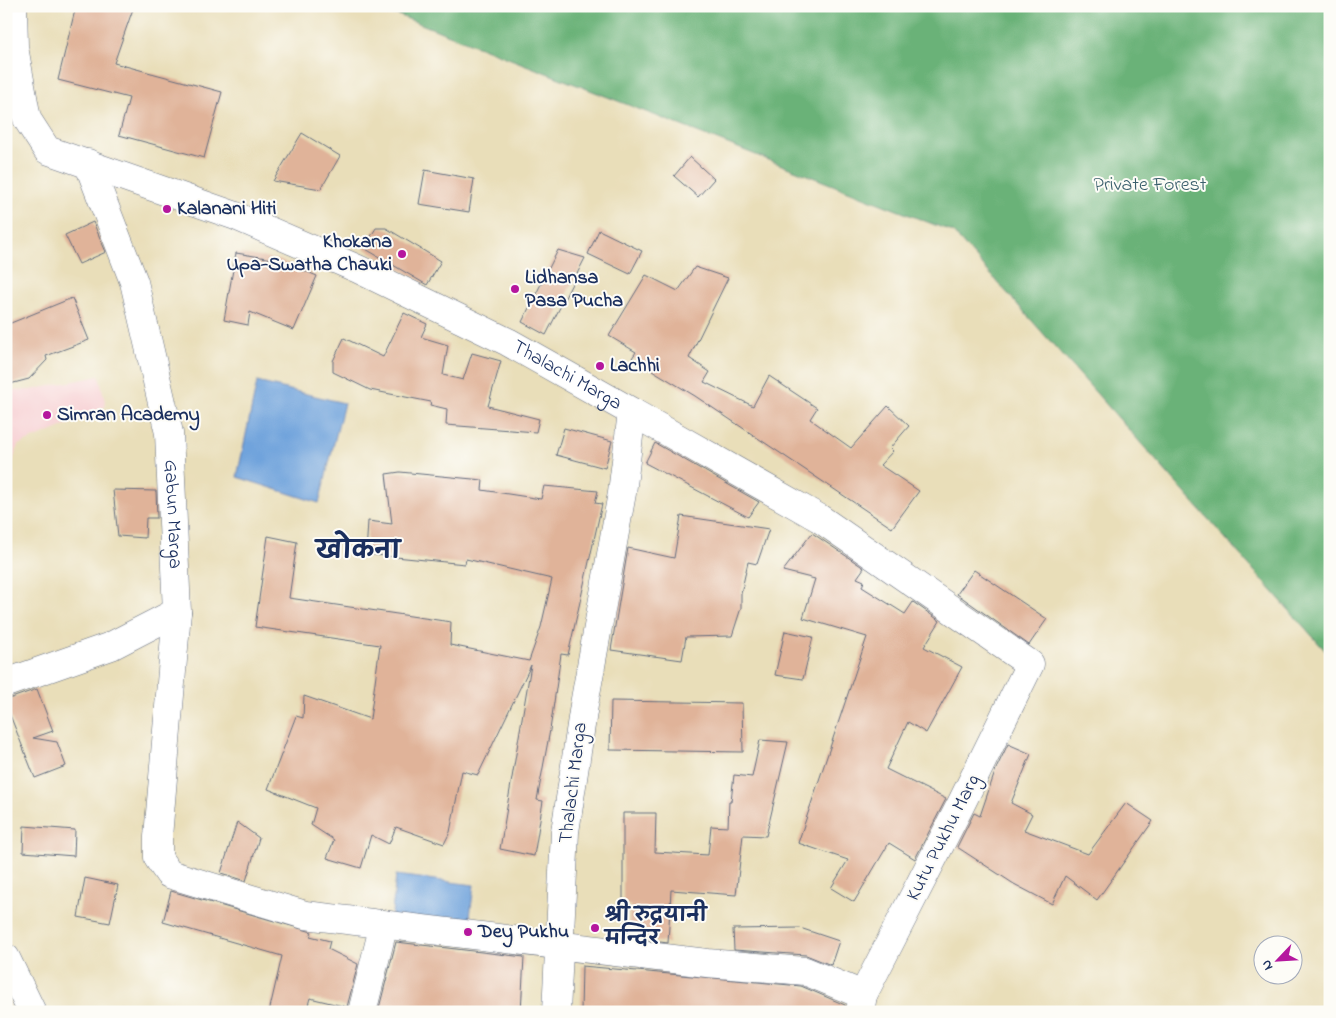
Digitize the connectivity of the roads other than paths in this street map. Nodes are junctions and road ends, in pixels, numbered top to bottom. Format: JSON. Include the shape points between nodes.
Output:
{"nodes":[{"id":1,"x":13,"y":6,"type":"edge"},
{"id":2,"x":88,"y":163,"type":"junction"},
{"id":3,"x":632,"y":412,"type":"junction"},
{"id":4,"x":176,"y":612,"type":"junction"},
{"id":5,"x":6,"y":683,"type":"edge"},
{"id":6,"x":384,"y":924,"type":"junction"},
{"id":7,"x":560,"y":947,"type":"junction"},
{"id":8,"x":6,"y":958,"type":"edge"},
{"id":9,"x":861,"y":1004,"type":"edge"},
{"id":10,"x":32,"y":1012,"type":"edge"},
{"id":11,"x":362,"y":1012,"type":"edge"},
{"id":12,"x":556,"y":1012,"type":"edge"}],
"edges":[{"from":1,"to":2,"type":"street","name":"Thalachi Marga","via":[[14,47],[28,119],[47,150]]},
{"from":2,"to":3,"type":"street","name":"Thalachi Marga","via":[[233,215],[358,269],[508,342]]},
{"from":2,"to":4,"type":"street","name":"Gabun Marga","via":[[134,282],[168,433]]},
{"from":3,"to":7,"type":"street","name":"Thalachi Marga","via":[[622,493],[565,832]]},
{"from":3,"to":9,"type":"street","name":"Kutu Pukhu Marg","via":[[819,518],[1030,664]]},
{"from":4,"to":5,"type":"street","via":[[111,646]]},
{"from":4,"to":6,"type":"street","name":"Gabun Marga","via":[[158,858],[169,874],[305,915]]},
{"from":6,"to":7,"type":"street"},
{"from":6,"to":11,"type":"street"},
{"from":7,"to":9,"type":"street","via":[[707,964],[805,971]]},
{"from":7,"to":12,"type":"street","name":"Thalachi Marga"},
{"from":8,"to":10,"type":"street"}]}
